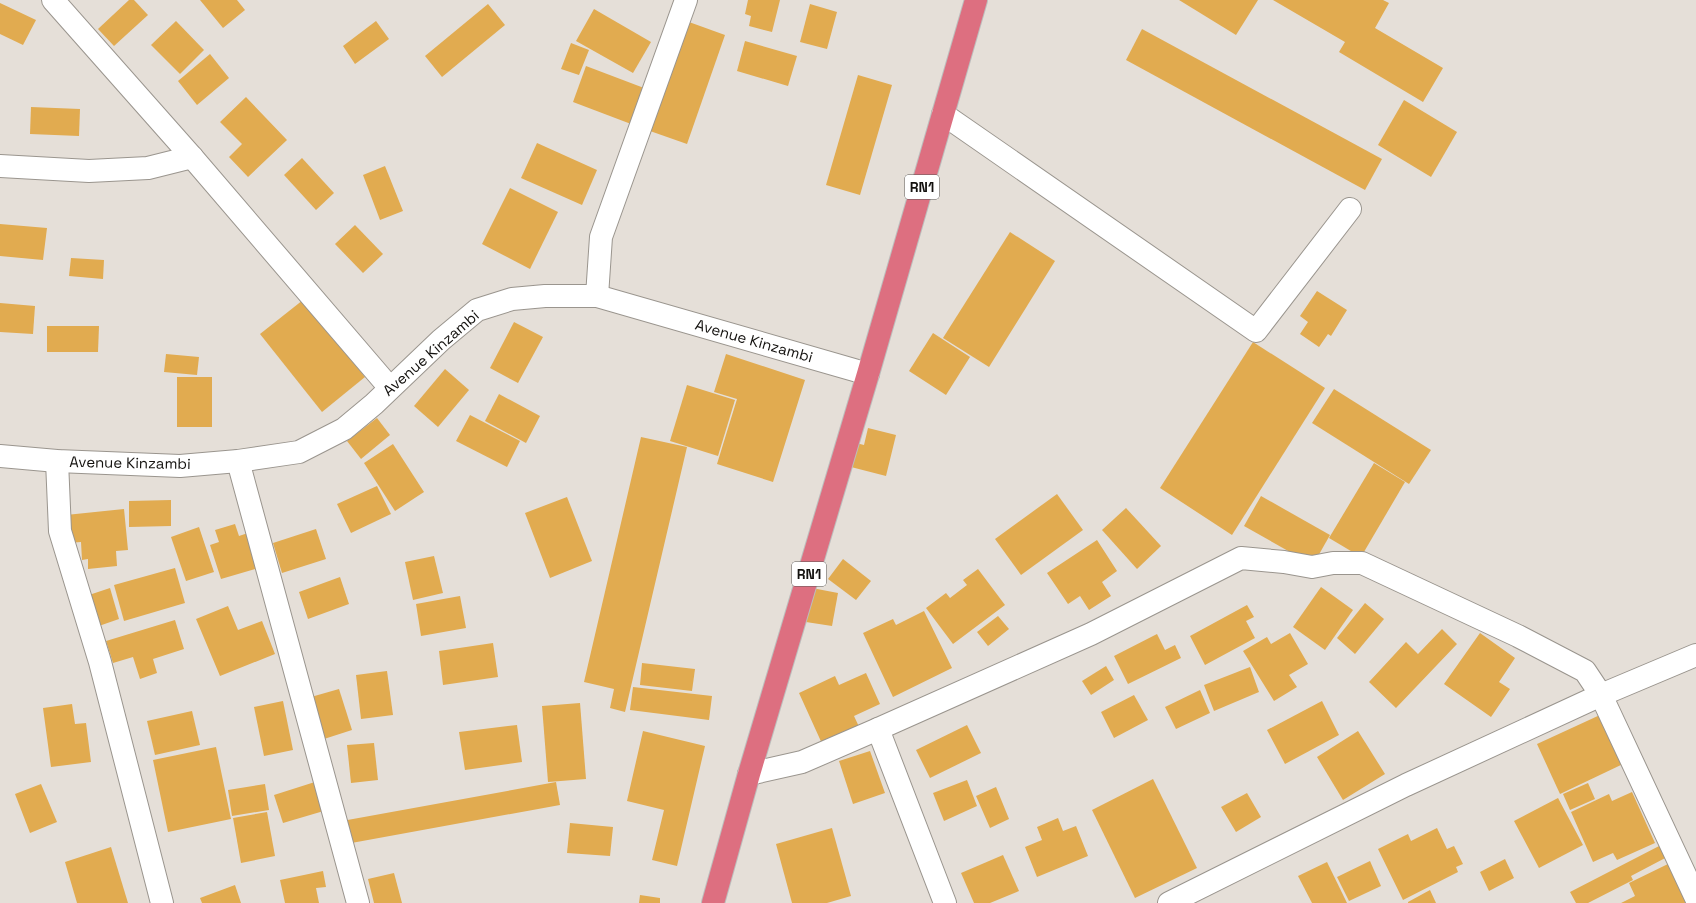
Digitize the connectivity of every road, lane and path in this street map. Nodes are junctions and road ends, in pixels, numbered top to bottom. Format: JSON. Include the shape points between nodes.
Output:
{"nodes":[{"id":1,"x":53,"y":0,"type":"edge"},
{"id":2,"x":686,"y":0,"type":"edge"},
{"id":3,"x":976,"y":0,"type":"edge"},
{"id":4,"x":944,"y":114,"type":"junction"},
{"id":5,"x":192,"y":157,"type":"junction"},
{"id":6,"x":0,"y":166,"type":"edge"},
{"id":7,"x":1350,"y":209,"type":"dead end"},
{"id":8,"x":597,"y":296,"type":"junction"},
{"id":9,"x":868,"y":374,"type":"junction"},
{"id":10,"x":390,"y":388,"type":"junction"},
{"id":11,"x":0,"y":456,"type":"edge"},
{"id":12,"x":57,"y":461,"type":"junction"},
{"id":13,"x":238,"y":461,"type":"junction"},
{"id":14,"x":1696,"y":655,"type":"edge"},
{"id":15,"x":1602,"y":696,"type":"junction"},
{"id":16,"x":878,"y":729,"type":"junction"},
{"id":17,"x":749,"y":774,"type":"junction"},
{"id":18,"x":1696,"y":898,"type":"edge"},
{"id":19,"x":162,"y":903,"type":"edge"},
{"id":20,"x":358,"y":903,"type":"edge"},
{"id":21,"x":713,"y":903,"type":"edge"},
{"id":22,"x":945,"y":903,"type":"edge"},
{"id":23,"x":1169,"y":903,"type":"edge"}],
"edges":[{"from":1,"to":5,"type":"street"},
{"from":2,"to":8,"type":"street","via":[[601,237]]},
{"from":3,"to":4,"type":"highway","number":"RN1"},
{"from":4,"to":7,"type":"street","via":[[1256,331]]},
{"from":4,"to":9,"type":"highway","number":"RN1"},
{"from":5,"to":6,"type":"street","via":[[148,168],[89,171]]},
{"from":5,"to":10,"type":"street"},
{"from":8,"to":9,"type":"street","name":"Avenue Kinzambi"},
{"from":8,"to":10,"type":"street","name":"Avenue Kinzambi","via":[[512,299],[477,310]]},
{"from":9,"to":17,"type":"highway","number":"RN1"},
{"from":10,"to":13,"type":"street","name":"Avenue Kinzambi","via":[[344,428],[299,452]]},
{"from":11,"to":12,"type":"street","name":"Avenue Kinzambi"},
{"from":12,"to":13,"type":"street","name":"Avenue Kinzambi","via":[[180,466]]},
{"from":12,"to":19,"type":"street","via":[[60,531],[100,662]]},
{"from":13,"to":20,"type":"street"},
{"from":14,"to":15,"type":"street"},
{"from":15,"to":16,"type":"street","via":[[1584,671],[1518,636],[1362,563],[1333,563],[1312,567],[1241,558],[1091,634]]},
{"from":15,"to":18,"type":"street"},
{"from":15,"to":23,"type":"street","via":[[1406,785]]},
{"from":16,"to":17,"type":"street","via":[[802,762]]},
{"from":16,"to":22,"type":"street"},
{"from":17,"to":21,"type":"highway","number":"RN1"}]}
